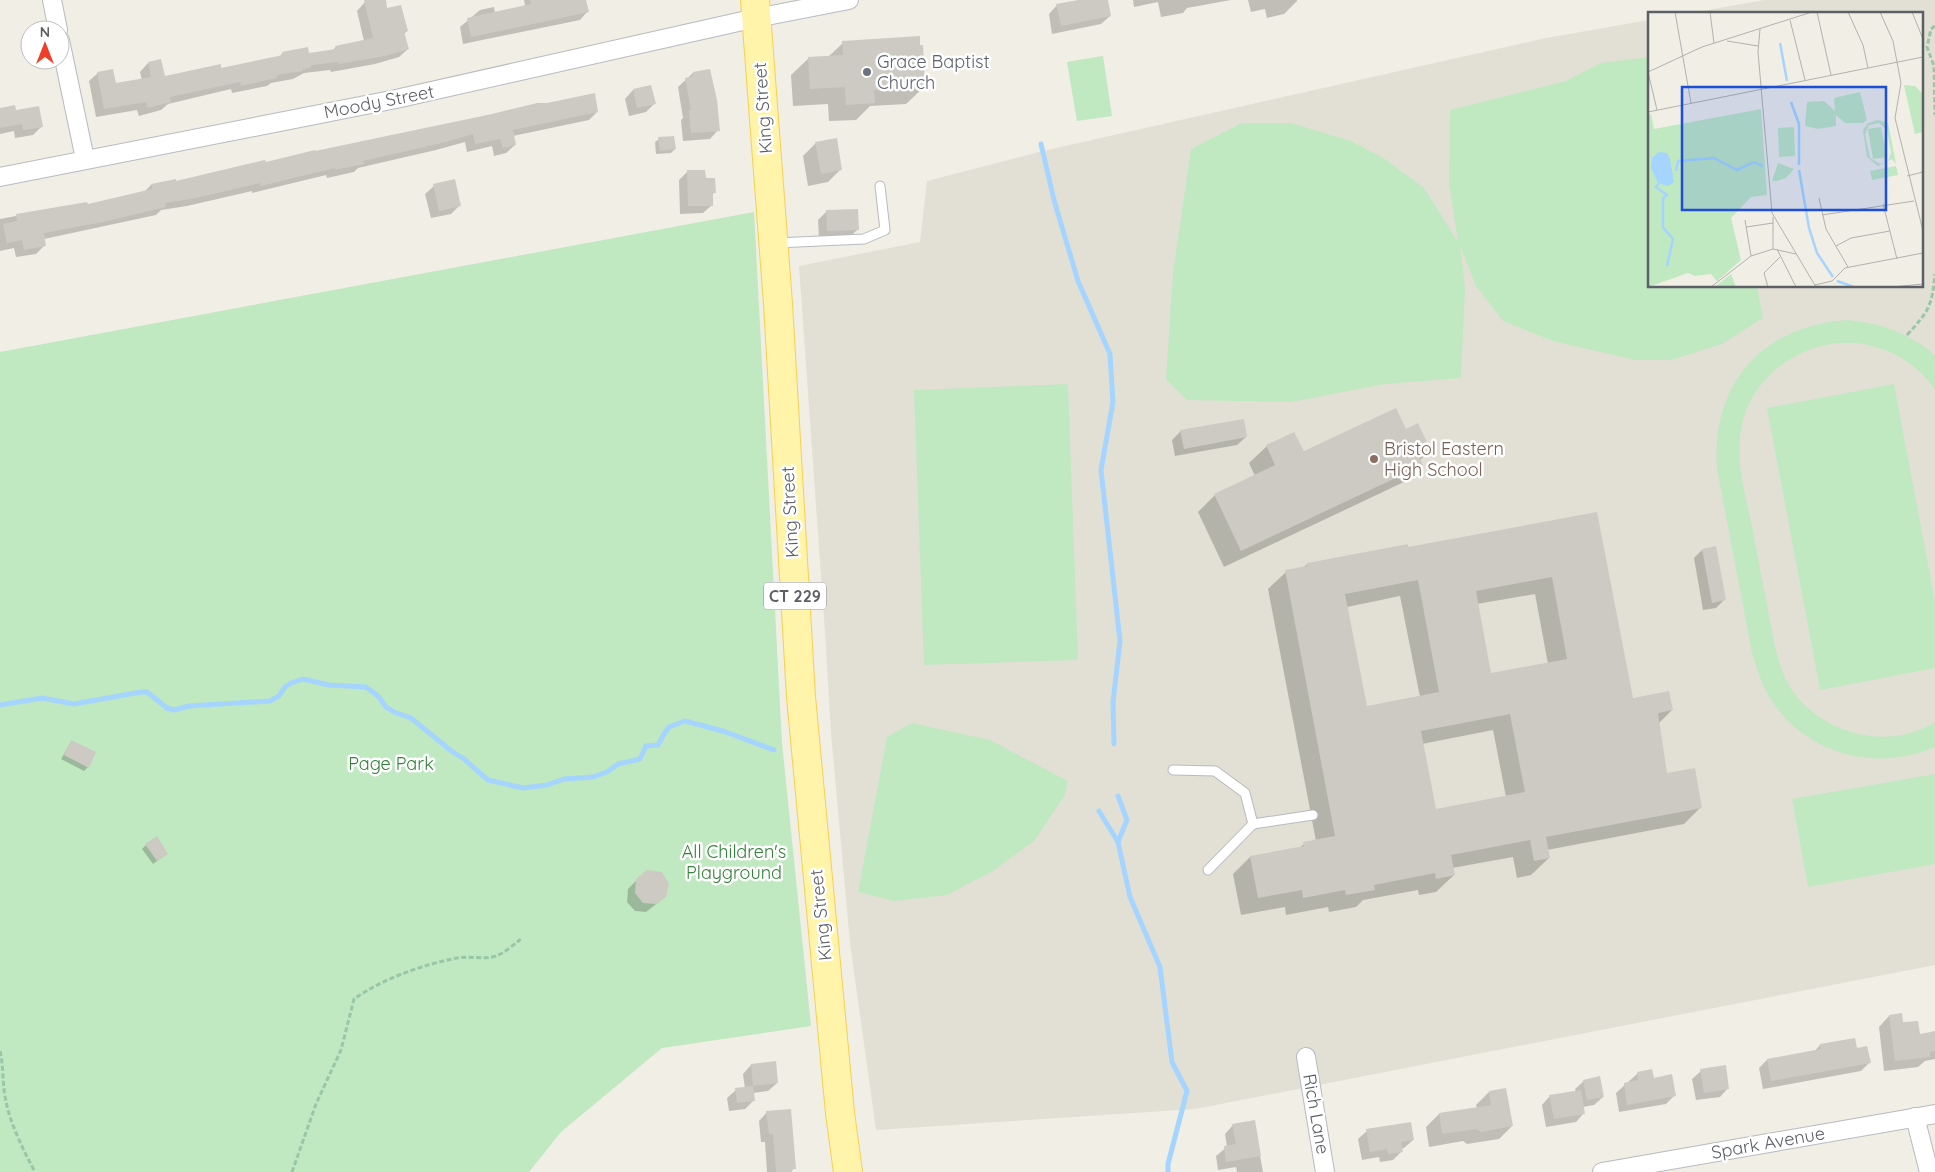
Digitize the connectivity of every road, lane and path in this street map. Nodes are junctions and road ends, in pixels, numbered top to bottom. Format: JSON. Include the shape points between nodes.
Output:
{"nodes":[{"id":1,"x":52,"y":0,"type":"edge"},
{"id":2,"x":849,"y":0,"type":"edge"},
{"id":3,"x":755,"y":9,"type":"edge"},
{"id":4,"x":56,"y":20,"type":"edge"},
{"id":5,"x":1935,"y":26,"type":"edge"},
{"id":6,"x":66,"y":70,"type":"edge"},
{"id":7,"x":1935,"y":115,"type":"edge"},
{"id":8,"x":85,"y":159,"type":"junction"},
{"id":9,"x":0,"y":177,"type":"edge"},
{"id":10,"x":880,"y":186,"type":"dead end"},
{"id":11,"x":773,"y":243,"type":"junction"},
{"id":12,"x":1935,"y":274,"type":"edge"},
{"id":13,"x":1907,"y":335,"type":"dead end"},
{"id":14,"x":1173,"y":770,"type":"dead end"},
{"id":15,"x":1313,"y":815,"type":"dead end"},
{"id":16,"x":1253,"y":824,"type":"junction"},
{"id":17,"x":1208,"y":870,"type":"dead end"},
{"id":18,"x":521,"y":939,"type":"dead end"},
{"id":19,"x":0,"y":1051,"type":"edge"},
{"id":20,"x":1306,"y":1057,"type":"dead end"},
{"id":21,"x":1935,"y":1114,"type":"edge"},
{"id":22,"x":1915,"y":1117,"type":"junction"},
{"id":23,"x":35,"y":1172,"type":"edge"},
{"id":24,"x":292,"y":1172,"type":"edge"},
{"id":25,"x":848,"y":1172,"type":"edge"},
{"id":26,"x":1325,"y":1172,"type":"edge"},
{"id":27,"x":1602,"y":1172,"type":"edge"},
{"id":28,"x":1929,"y":1172,"type":"edge"}],
"edges":[{"from":1,"to":4,"type":"street"},
{"from":2,"to":3,"type":"street","name":"Moody Street"},
{"from":3,"to":8,"type":"street","name":"Moody Street","via":[[396,99]]},
{"from":3,"to":11,"type":"main road","name":"King Street","number":"CT 229"},
{"from":5,"to":7,"type":"path","via":[[1931,29],[1928,47],[1934,66]]},
{"from":6,"to":8,"type":"street"},
{"from":8,"to":9,"type":"street","name":"Moody Street"},
{"from":10,"to":11,"type":"lane","via":[[885,230],[864,239]]},
{"from":11,"to":25,"type":"main road","name":"King Street","number":"CT 229","via":[[802,706]]},
{"from":12,"to":13,"type":"path","via":[[1932,300],[1922,319]]},
{"from":14,"to":16,"type":"lane","via":[[1215,771],[1245,792]]},
{"from":15,"to":16,"type":"lane"},
{"from":16,"to":17,"type":"lane"},
{"from":18,"to":24,"type":"path","via":[[493,957],[459,958],[426,966],[367,990],[354,999],[341,1050],[316,1104]]},
{"from":19,"to":23,"type":"path","via":[[6,1104]]},
{"from":20,"to":26,"type":"street","name":"Rich Lane"},
{"from":21,"to":22,"type":"street","name":"Spark Avenue"},
{"from":22,"to":27,"type":"street","name":"Spark Avenue"},
{"from":22,"to":28,"type":"street"}]}
